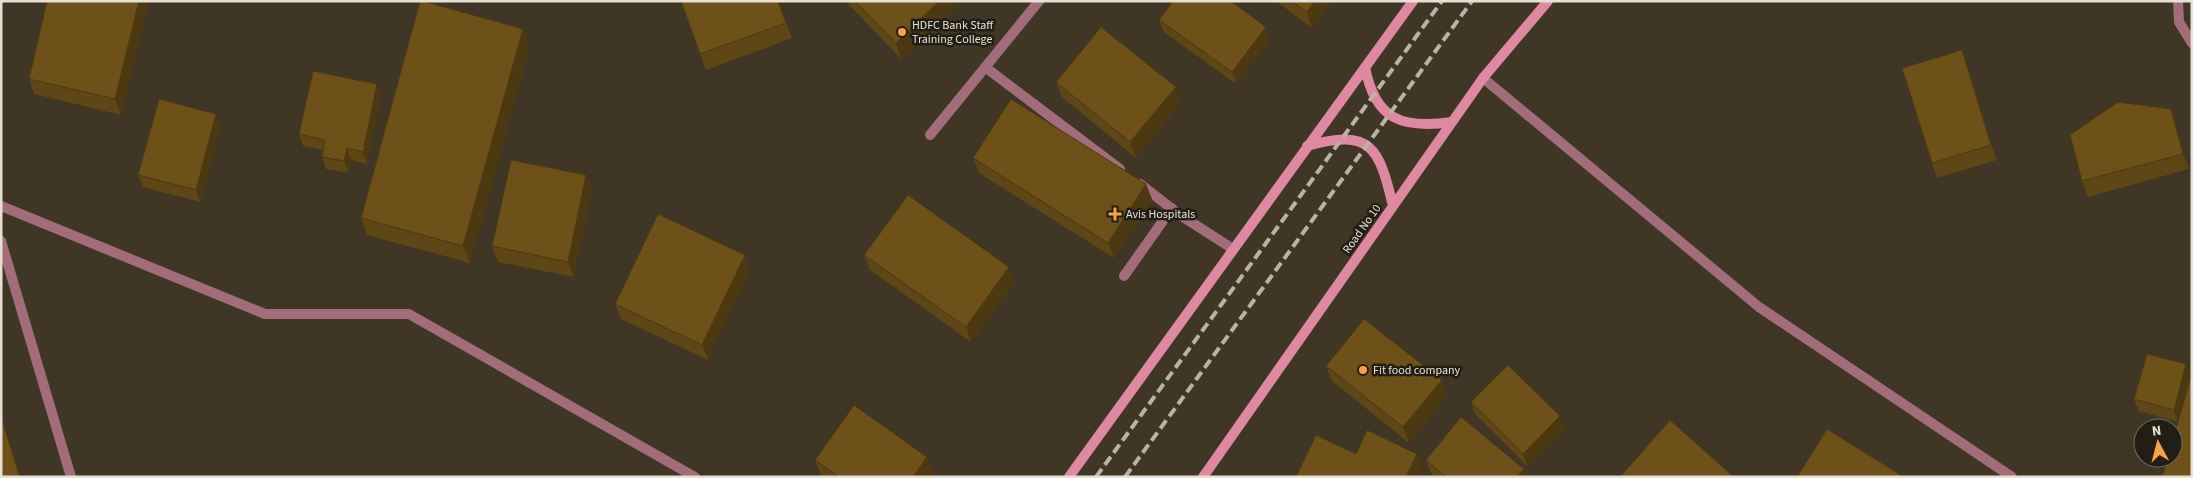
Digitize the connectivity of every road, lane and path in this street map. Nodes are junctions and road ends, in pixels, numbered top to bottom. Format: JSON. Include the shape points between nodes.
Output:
{"nodes":[{"id":1,"x":1039,"y":1,"type":"edge"},
{"id":2,"x":1412,"y":1,"type":"edge"},
{"id":3,"x":1548,"y":1,"type":"edge"},
{"id":4,"x":2178,"y":1,"type":"edge"},
{"id":5,"x":2192,"y":44,"type":"edge"},
{"id":6,"x":985,"y":67,"type":"junction"},
{"id":7,"x":1365,"y":67,"type":"junction"},
{"id":8,"x":1483,"y":78,"type":"junction"},
{"id":9,"x":1452,"y":122,"type":"junction"},
{"id":10,"x":930,"y":135,"type":"dead end"},
{"id":11,"x":1307,"y":146,"type":"junction"},
{"id":12,"x":1,"y":206,"type":"edge"},
{"id":13,"x":1393,"y":206,"type":"junction"},
{"id":14,"x":1172,"y":208,"type":"junction"},
{"id":15,"x":1,"y":241,"type":"edge"},
{"id":16,"x":1233,"y":249,"type":"junction"},
{"id":17,"x":1124,"y":276,"type":"dead end"},
{"id":18,"x":72,"y":477,"type":"edge"},
{"id":19,"x":695,"y":477,"type":"edge"},
{"id":20,"x":1069,"y":477,"type":"edge"},
{"id":21,"x":1203,"y":477,"type":"edge"},
{"id":22,"x":2012,"y":477,"type":"edge"}],
"edges":[{"from":1,"to":6,"type":"street"},
{"from":2,"to":7,"type":"main road"},
{"from":3,"to":8,"type":"main road","name":"Road No 10"},
{"from":4,"to":5,"type":"street","via":[[2179,22]]},
{"from":6,"to":10,"type":"street"},
{"from":6,"to":14,"type":"street"},
{"from":7,"to":9,"type":"main road","via":[[1369,87],[1381,107],[1400,120],[1415,125]]},
{"from":7,"to":11,"type":"main road"},
{"from":8,"to":9,"type":"main road","name":"Road No 10"},
{"from":8,"to":22,"type":"street","via":[[1759,307]]},
{"from":9,"to":13,"type":"main road","name":"Road No 10"},
{"from":11,"to":13,"type":"main road","via":[[1337,139],[1350,140],[1360,142],[1375,152]]},
{"from":11,"to":16,"type":"main road"},
{"from":12,"to":19,"type":"street","via":[[266,314],[409,314]]},
{"from":13,"to":21,"type":"main road","name":"Road No 10"},
{"from":14,"to":16,"type":"street"},
{"from":14,"to":17,"type":"street"},
{"from":15,"to":18,"type":"street"},
{"from":16,"to":20,"type":"main road"}]}
